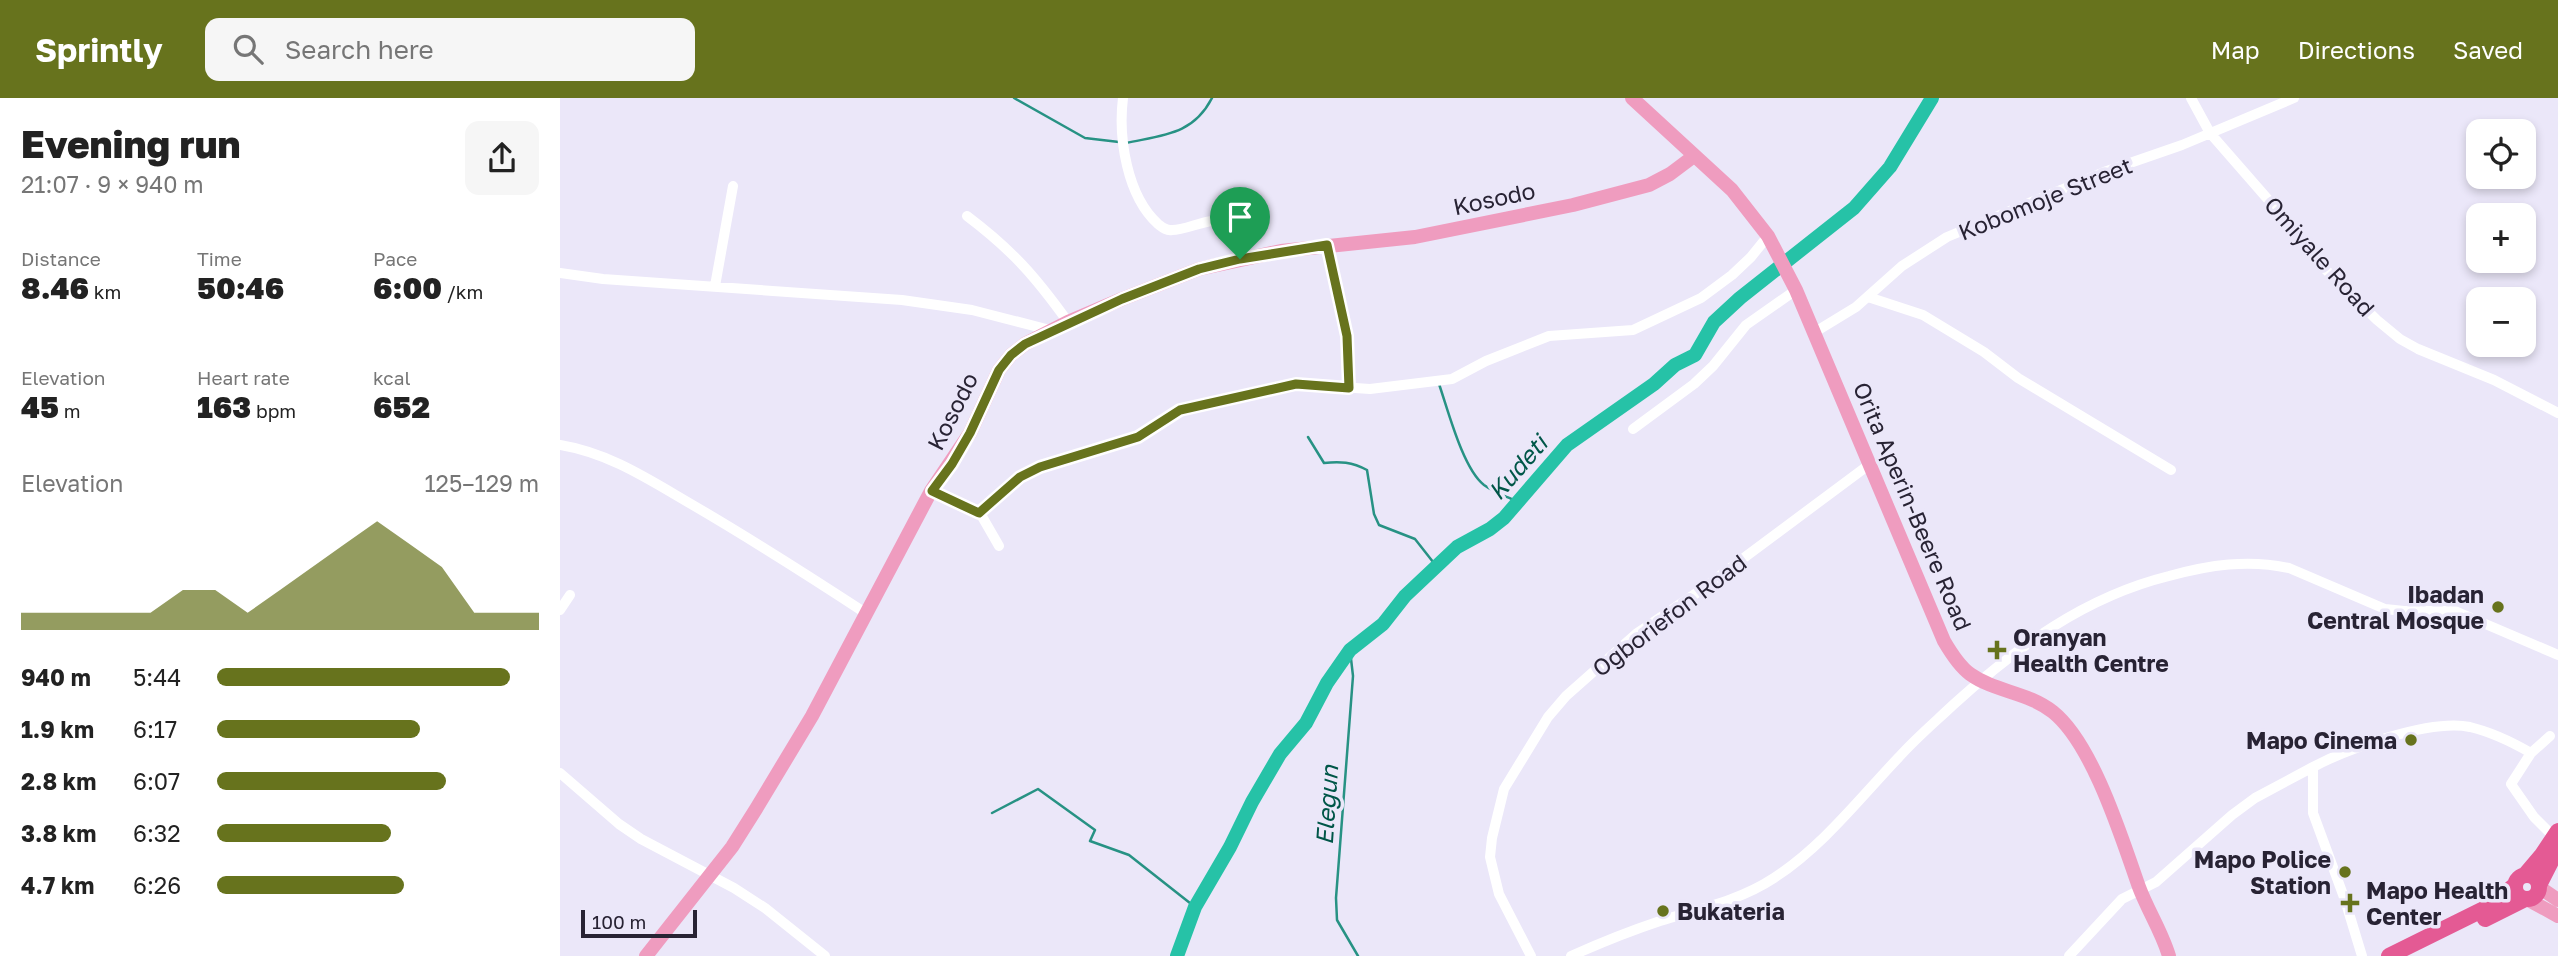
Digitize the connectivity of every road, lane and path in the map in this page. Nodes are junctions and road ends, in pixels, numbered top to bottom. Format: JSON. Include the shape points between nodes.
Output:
{"nodes":[{"id":1,"x":1123,"y":98,"type":"edge"},
{"id":2,"x":1632,"y":98,"type":"edge"},
{"id":3,"x":2191,"y":98,"type":"edge"},
{"id":4,"x":2294,"y":98,"type":"edge"},
{"id":5,"x":2210,"y":133,"type":"junction"},
{"id":6,"x":1694,"y":156,"type":"junction"},
{"id":7,"x":733,"y":186,"type":"dead end"},
{"id":8,"x":967,"y":216,"type":"dead end"},
{"id":9,"x":1768,"y":236,"type":"junction"},
{"id":10,"x":1327,"y":245,"type":"junction"},
{"id":11,"x":1240,"y":259,"type":"junction"},
{"id":12,"x":560,"y":273,"type":"edge"},
{"id":13,"x":715,"y":286,"type":"junction"},
{"id":14,"x":1796,"y":290,"type":"junction"},
{"id":15,"x":1868,"y":297,"type":"junction"},
{"id":16,"x":1068,"y":322,"type":"junction"},
{"id":17,"x":1050,"y":330,"type":"junction"},
{"id":18,"x":1815,"y":332,"type":"junction"},
{"id":19,"x":1349,"y":388,"type":"junction"},
{"id":20,"x":2558,"y":413,"type":"edge"},
{"id":21,"x":1633,"y":429,"type":"dead end"},
{"id":22,"x":560,"y":445,"type":"edge"},
{"id":23,"x":1870,"y":464,"type":"junction"},
{"id":24,"x":2171,"y":470,"type":"dead end"},
{"id":25,"x":932,"y":491,"type":"junction"},
{"id":26,"x":979,"y":513,"type":"junction"},
{"id":27,"x":999,"y":546,"type":"dead end"},
{"id":28,"x":570,"y":595,"type":"dead end"},
{"id":29,"x":560,"y":610,"type":"edge"},
{"id":30,"x":867,"y":614,"type":"junction"},
{"id":31,"x":2558,"y":655,"type":"edge"},
{"id":32,"x":1980,"y":680,"type":"junction"},
{"id":33,"x":2550,"y":736,"type":"dead end"},
{"id":34,"x":2530,"y":752,"type":"junction"},
{"id":35,"x":2313,"y":768,"type":"junction"},
{"id":36,"x":560,"y":773,"type":"edge"},
{"id":37,"x":2557,"y":839,"type":"edge"},
{"id":38,"x":711,"y":875,"type":"junction"},
{"id":39,"x":2520,"y":880,"type":"junction"},
{"id":40,"x":2539,"y":886,"type":"junction"},
{"id":41,"x":2140,"y":889,"type":"junction"},
{"id":42,"x":2526,"y":899,"type":"junction"},
{"id":43,"x":2558,"y":900,"type":"edge"},
{"id":44,"x":2558,"y":916,"type":"edge"},
{"id":45,"x":646,"y":956,"type":"edge"},
{"id":46,"x":825,"y":956,"type":"edge"},
{"id":47,"x":1531,"y":956,"type":"edge"},
{"id":48,"x":1571,"y":956,"type":"edge"},
{"id":49,"x":2069,"y":956,"type":"edge"},
{"id":50,"x":2169,"y":956,"type":"edge"},
{"id":51,"x":2362,"y":956,"type":"edge"},
{"id":52,"x":2389,"y":956,"type":"edge"},
{"id":53,"x":2410,"y":956,"type":"edge"}],
"edges":[{"from":1,"to":11,"type":"street","via":[[1129,168],[1142,206],[1171,231],[1217,221],[1229,223],[1235,228]]},
{"from":2,"to":6,"type":"main road","name":"Orita Aperin-Beere Road"},
{"from":3,"to":5,"type":"street","name":"Omiyale Road"},
{"from":4,"to":5,"type":"street","name":"Kobomoje Street"},
{"from":5,"to":15,"type":"street","name":"Kobomoje Street","via":[[1947,237]]},
{"from":5,"to":20,"type":"street","name":"Omiyale Road","via":[[2325,269],[2400,339]]},
{"from":6,"to":9,"type":"main road","name":"Orita Aperin-Beere Road","via":[[1732,190]]},
{"from":6,"to":10,"type":"main road","name":"Kosodo","via":[[1670,174],[1624,193],[1427,235]]},
{"from":7,"to":13,"type":"street"},
{"from":8,"to":16,"type":"street","via":[[1028,269]]},
{"from":9,"to":14,"type":"main road","name":"Orita Aperin-Beere Road"},
{"from":9,"to":19,"type":"street","via":[[1732,275],[1701,298],[1633,330],[1549,336],[1452,379]]},
{"from":10,"to":11,"type":"main road","name":"Kosodo"},
{"from":10,"to":19,"type":"street","via":[[1347,336]]},
{"from":11,"to":16,"type":"main road","name":"Kosodo","via":[[1174,278]]},
{"from":12,"to":13,"type":"street"},
{"from":13,"to":17,"type":"street","via":[[947,306]]},
{"from":14,"to":18,"type":"main road","name":"Orita Aperin-Beere Road"},
{"from":14,"to":21,"type":"street","via":[[1746,325],[1694,384]]},
{"from":15,"to":18,"type":"street","name":"Kobomoje Street"},
{"from":15,"to":24,"type":"street","via":[[1923,315]]},
{"from":16,"to":17,"type":"main road","name":"Kosodo"},
{"from":17,"to":25,"type":"main road","name":"Kosodo","via":[[1011,355],[999,370],[970,433]]},
{"from":18,"to":23,"type":"main road","name":"Orita Aperin-Beere Road"},
{"from":19,"to":26,"type":"street","via":[[1296,384],[1180,410],[1138,437],[1020,477]]},
{"from":22,"to":30,"type":"street","via":[[613,459]]},
{"from":23,"to":32,"type":"main road","name":"Orita Aperin-Beere Road","via":[[1944,641],[1963,668]]},
{"from":23,"to":47,"type":"street","name":"Ogboriefon Road","via":[[1636,634],[1548,718],[1501,798],[1490,857],[1499,894]]},
{"from":25,"to":26,"type":"street"},
{"from":25,"to":30,"type":"main road","name":"Kosodo"},
{"from":26,"to":27,"type":"street"},
{"from":28,"to":29,"type":"street"},
{"from":30,"to":38,"type":"main road","name":"Kosodo","via":[[791,751]]},
{"from":31,"to":32,"type":"street","via":[[2455,611],[2385,609],[2289,568],[2258,562],[2198,568],[2118,592],[2052,625]]},
{"from":32,"to":41,"type":"main road","name":"Orita Aperin-Beere Road","via":[[2038,702],[2074,735],[2115,818]]},
{"from":32,"to":48,"type":"street","via":[[1826,836],[1775,878],[1749,894]]},
{"from":33,"to":34,"type":"street"},
{"from":34,"to":35,"type":"street","via":[[2475,729],[2440,727],[2364,746]]},
{"from":34,"to":37,"type":"street","via":[[2511,784],[2534,817]]},
{"from":35,"to":41,"type":"street","via":[[2255,798],[2156,882]]},
{"from":35,"to":51,"type":"street","via":[[2313,813]]},
{"from":36,"to":38,"type":"street","via":[[641,839]]},
{"from":37,"to":39,"type":"highway"},
{"from":37,"to":40,"type":"highway"},
{"from":38,"to":45,"type":"main road","name":"Kosodo"},
{"from":38,"to":46,"type":"street","via":[[765,908]]},
{"from":39,"to":40,"type":"highway","via":[[2534,877]]},
{"from":39,"to":42,"type":"highway","via":[[2518,895]]},
{"from":39,"to":52,"type":"highway","via":[[2488,907]]},
{"from":40,"to":42,"type":"highway","via":[[2537,894]]},
{"from":40,"to":43,"type":"main road"},
{"from":41,"to":49,"type":"street","via":[[2112,908]]},
{"from":41,"to":50,"type":"main road","name":"Orita Aperin-Beere Road"},
{"from":42,"to":44,"type":"main road"},
{"from":42,"to":53,"type":"highway"}]}
